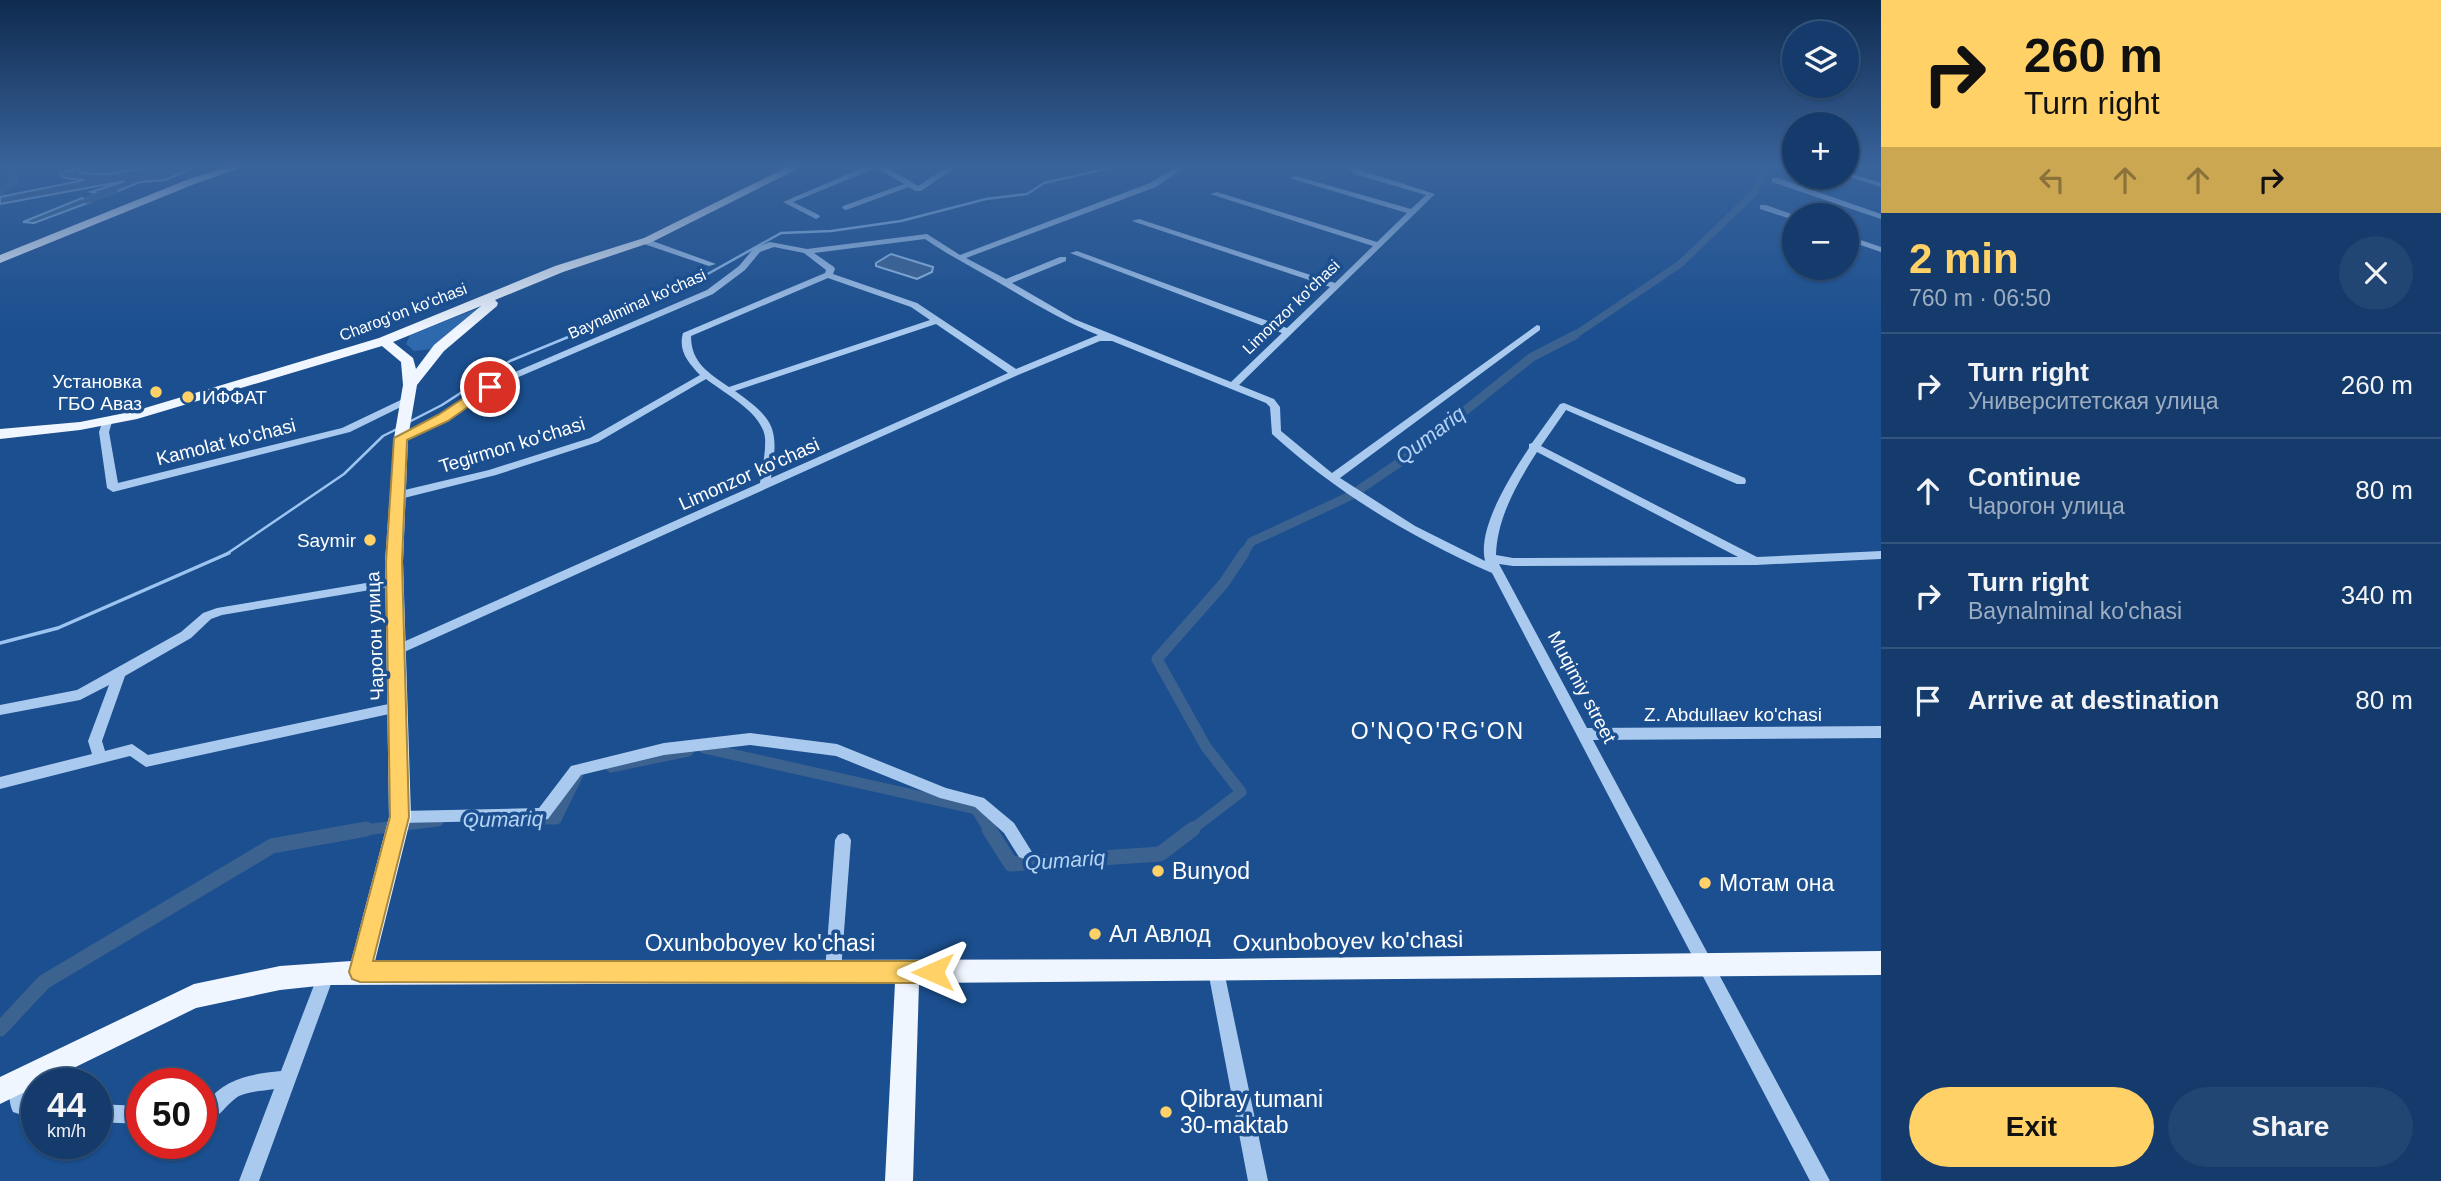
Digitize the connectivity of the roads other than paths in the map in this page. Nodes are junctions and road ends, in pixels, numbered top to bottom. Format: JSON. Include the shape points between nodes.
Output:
{"nodes":[{"id":1,"x":96,"y":220,"type":"edge"},
{"id":2,"x":687,"y":220,"type":"edge"},
{"id":3,"x":1060,"y":220,"type":"edge"},
{"id":4,"x":1298,"y":220,"type":"edge"},
{"id":5,"x":1403,"y":220,"type":"edge"},
{"id":6,"x":1136,"y":221,"type":"dead end"},
{"id":7,"x":644,"y":241,"type":"junction"},
{"id":8,"x":1859,"y":242,"type":"edge"},
{"id":9,"x":1379,"y":245,"type":"junction"},
{"id":10,"x":1881,"y":250,"type":"edge"},
{"id":11,"x":807,"y":251,"type":"junction"},
{"id":12,"x":1074,"y":253,"type":"dead end"},
{"id":13,"x":959,"y":258,"type":"junction"},
{"id":14,"x":0,"y":259,"type":"edge"},
{"id":15,"x":1063,"y":259,"type":"dead end"},
{"id":16,"x":712,"y":264,"type":"dead end"},
{"id":17,"x":828,"y":275,"type":"junction"},
{"id":18,"x":1005,"y":283,"type":"junction"},
{"id":19,"x":1336,"y":286,"type":"junction"},
{"id":20,"x":510,"y":289,"type":"junction"},
{"id":21,"x":936,"y":321,"type":"junction"},
{"id":22,"x":1537,"y":328,"type":"dead end"},
{"id":23,"x":1287,"y":332,"type":"junction"},
{"id":24,"x":1116,"y":338,"type":"junction"},
{"id":25,"x":384,"y":341,"type":"junction"},
{"id":26,"x":1015,"y":373,"type":"junction"},
{"id":27,"x":707,"y":376,"type":"junction"},
{"id":28,"x":1234,"y":385,"type":"junction"},
{"id":29,"x":728,"y":390,"type":"junction"},
{"id":30,"x":409,"y":393,"type":"junction"},
{"id":31,"x":107,"y":422,"type":"junction"},
{"id":32,"x":404,"y":428,"type":"junction"},
{"id":33,"x":0,"y":433,"type":"edge"},
{"id":34,"x":1533,"y":446,"type":"junction"},
{"id":35,"x":1334,"y":477,"type":"junction"},
{"id":36,"x":1741,"y":481,"type":"dead end"},
{"id":37,"x":765,"y":485,"type":"junction"},
{"id":38,"x":396,"y":496,"type":"junction"},
{"id":39,"x":1881,"y":555,"type":"edge"},
{"id":40,"x":1756,"y":561,"type":"junction"},
{"id":41,"x":1494,"y":565,"type":"junction"},
{"id":42,"x":396,"y":582,"type":"junction"},
{"id":43,"x":397,"y":650,"type":"junction"},
{"id":44,"x":119,"y":675,"type":"junction"},
{"id":45,"x":398,"y":707,"type":"junction"},
{"id":46,"x":0,"y":710,"type":"edge"},
{"id":47,"x":1881,"y":732,"type":"edge"},
{"id":48,"x":1585,"y":734,"type":"junction"},
{"id":49,"x":102,"y":758,"type":"junction"},
{"id":50,"x":0,"y":783,"type":"edge"},
{"id":51,"x":400,"y":817,"type":"junction"},
{"id":52,"x":844,"y":840,"type":"dead end"},
{"id":53,"x":1024,"y":852,"type":"dead end"},
{"id":54,"x":1704,"y":963,"type":"junction"},
{"id":55,"x":1881,"y":963,"type":"edge"},
{"id":56,"x":833,"y":971,"type":"junction"},
{"id":57,"x":1216,"y":971,"type":"junction"},
{"id":58,"x":360,"y":972,"type":"junction"},
{"id":59,"x":907,"y":972,"type":"junction"},
{"id":60,"x":327,"y":973,"type":"junction"},
{"id":61,"x":288,"y":1079,"type":"junction"},
{"id":62,"x":9,"y":1086,"type":"edge"},
{"id":63,"x":217,"y":1102,"type":"edge"},
{"id":64,"x":21,"y":1107,"type":"edge"},
{"id":65,"x":249,"y":1181,"type":"edge"},
{"id":66,"x":899,"y":1181,"type":"edge"},
{"id":67,"x":1258,"y":1181,"type":"edge"},
{"id":68,"x":1820,"y":1181,"type":"edge"}],
"edges":[{"from":1,"to":14,"type":"main road"},
{"from":2,"to":7,"type":"main road","name":"Charog'on ko'chasi"},
{"from":3,"to":13,"type":"street"},
{"from":4,"to":9,"type":"street"},
{"from":5,"to":9,"type":"street","name":"Limonzor ko'chasi"},
{"from":6,"to":19,"type":"street"},
{"from":7,"to":16,"type":"street"},
{"from":7,"to":20,"type":"main road","name":"Charog'on ko'chasi"},
{"from":8,"to":10,"type":"street"},
{"from":9,"to":19,"type":"street","name":"Limonzor ko'chasi"},
{"from":11,"to":13,"type":"street","name":"Baynalminal ko'chasi","via":[[927,236]]},
{"from":11,"to":17,"type":"street","via":[[831,269]]},
{"from":11,"to":32,"type":"street","name":"Baynalminal ko'chasi","via":[[773,244],[757,250],[710,292],[504,380],[443,418]]},
{"from":12,"to":23,"type":"street"},
{"from":13,"to":18,"type":"street"},
{"from":15,"to":18,"type":"street"},
{"from":17,"to":21,"type":"street","via":[[914,304]]},
{"from":17,"to":27,"type":"street","via":[[686,335],[687,354]]},
{"from":18,"to":24,"type":"street","via":[[1071,321]]},
{"from":19,"to":23,"type":"street","name":"Limonzor ko'chasi"},
{"from":20,"to":25,"type":"main road","name":"Charog'on ko'chasi"},
{"from":20,"to":30,"type":"main road","via":[[439,348]]},
{"from":21,"to":26,"type":"street"},
{"from":21,"to":29,"type":"street"},
{"from":22,"to":35,"type":"street"},
{"from":23,"to":28,"type":"street","name":"Limonzor ko'chasi"},
{"from":24,"to":26,"type":"street","name":"Limonzor ko'chasi","via":[[1098,338]]},
{"from":24,"to":28,"type":"street"},
{"from":25,"to":30,"type":"main road","via":[[408,361]]},
{"from":25,"to":31,"type":"main road","name":"Charog'on ko'chasi"},
{"from":26,"to":37,"type":"street","name":"Limonzor ko'chasi"},
{"from":27,"to":29,"type":"street"},
{"from":27,"to":38,"type":"street","name":"Tegirmon ko'chasi","via":[[594,440],[492,473]]},
{"from":28,"to":35,"type":"street","via":[[1270,401],[1275,407],[1276,432]]},
{"from":29,"to":37,"type":"street","via":[[758,413],[770,432]]},
{"from":30,"to":31,"type":"street","name":"Kamolat ko'chasi","via":[[346,430],[113,488],[104,432]]},
{"from":30,"to":32,"type":"main road","name":"Чарогон улица"},
{"from":31,"to":33,"type":"main road","name":"Charog'on ko'chasi"},
{"from":32,"to":38,"type":"main road","name":"Чарогон улица"},
{"from":34,"to":36,"type":"street","via":[[1563,406]]},
{"from":34,"to":40,"type":"street"},
{"from":34,"to":41,"type":"street","via":[[1489,547]]},
{"from":35,"to":41,"type":"street","via":[[1468,559]]},
{"from":37,"to":43,"type":"street","name":"Limonzor ko'chasi"},
{"from":38,"to":42,"type":"main road","name":"Чарогон улица"},
{"from":39,"to":40,"type":"street"},
{"from":40,"to":41,"type":"street"},
{"from":41,"to":48,"type":"street","name":"Muqimiy street"},
{"from":42,"to":43,"type":"main road","name":"Чарогон улица"},
{"from":42,"to":44,"type":"street","via":[[220,611]]},
{"from":43,"to":45,"type":"main road","name":"Чарогон улица"},
{"from":44,"to":46,"type":"street","via":[[80,695]]},
{"from":44,"to":49,"type":"street","via":[[95,741]]},
{"from":45,"to":49,"type":"street","via":[[146,761],[132,750]]},
{"from":45,"to":51,"type":"main road","name":"Чарогон улица"},
{"from":47,"to":48,"type":"street","name":"Z. Abdullaev ko'chasi"},
{"from":48,"to":54,"type":"street","name":"Muqimiy street"},
{"from":49,"to":50,"type":"street"},
{"from":51,"to":53,"type":"street","via":[[543,814],[576,770],[664,749],[750,739],[837,750],[945,794],[979,802],[1009,828]]},
{"from":51,"to":58,"type":"main road","name":"Чарогон улица"},
{"from":52,"to":56,"type":"street"},
{"from":54,"to":55,"type":"main road","name":"Oxunboboyev ko'chasi"},
{"from":54,"to":57,"type":"main road","name":"Oxunboboyev ko'chasi"},
{"from":54,"to":68,"type":"street","name":"Muqimiy street"},
{"from":56,"to":58,"type":"main road","name":"Oxunboboyev ko'chasi"},
{"from":56,"to":59,"type":"main road","name":"Oxunboboyev ko'chasi"},
{"from":57,"to":59,"type":"main road","name":"Oxunboboyev ko'chasi"},
{"from":57,"to":67,"type":"street"},
{"from":58,"to":60,"type":"main road","name":"Oxunboboyev ko'chasi"},
{"from":59,"to":66,"type":"main road"},
{"from":60,"to":61,"type":"street"},
{"from":60,"to":62,"type":"main road","name":"Oxunboboyev ko'chasi","via":[[194,996]]},
{"from":61,"to":63,"type":"street","via":[[244,1084],[222,1094]]},
{"from":61,"to":65,"type":"street"},
{"from":62,"to":64,"type":"street"}]}
